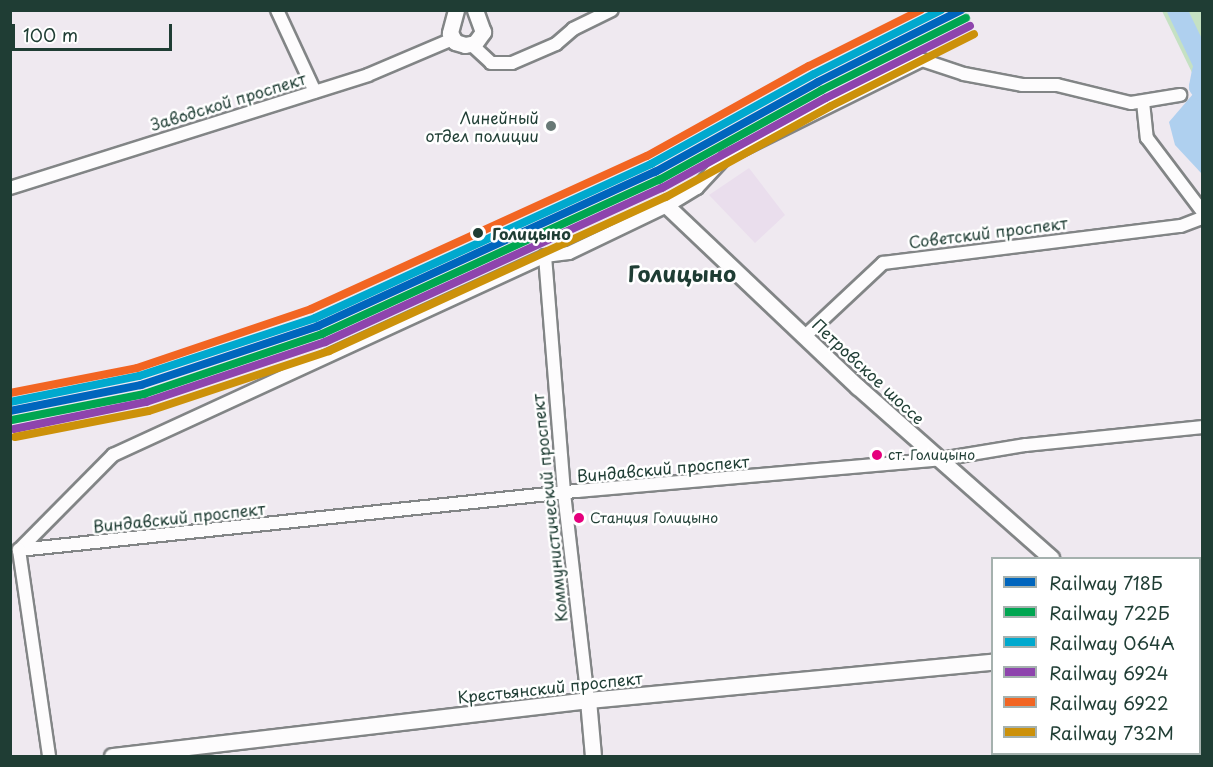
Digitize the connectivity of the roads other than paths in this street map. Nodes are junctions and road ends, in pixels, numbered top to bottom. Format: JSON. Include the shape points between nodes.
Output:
{"nodes":[{"id":1,"x":278,"y":10,"type":"edge"},
{"id":2,"x":612,"y":10,"type":"edge"},
{"id":3,"x":477,"y":13,"type":"edge"},
{"id":4,"x":455,"y":14,"type":"edge"},
{"id":5,"x":453,"y":39,"type":"junction"},
{"id":6,"x":472,"y":45,"type":"junction"},
{"id":7,"x":315,"y":92,"type":"junction"},
{"id":8,"x":1180,"y":94,"type":"dead end"},
{"id":9,"x":1143,"y":102,"type":"junction"},
{"id":10,"x":10,"y":188,"type":"edge"},
{"id":11,"x":667,"y":206,"type":"junction"},
{"id":12,"x":1203,"y":211,"type":"edge"},
{"id":13,"x":1203,"y":218,"type":"edge"},
{"id":14,"x":545,"y":256,"type":"junction"},
{"id":15,"x":805,"y":336,"type":"junction"},
{"id":16,"x":1203,"y":427,"type":"edge"},
{"id":17,"x":941,"y":459,"type":"junction"},
{"id":18,"x":564,"y":493,"type":"junction"},
{"id":19,"x":19,"y":550,"type":"junction"},
{"id":20,"x":1050,"y":557,"type":"edge"},
{"id":21,"x":991,"y":662,"type":"edge"},
{"id":22,"x":588,"y":700,"type":"junction"},
{"id":23,"x":49,"y":756,"type":"edge"},
{"id":24,"x":112,"y":756,"type":"edge"},
{"id":25,"x":593,"y":756,"type":"edge"}],
"edges":[{"from":1,"to":7,"type":"street"},
{"from":2,"to":6,"type":"street","via":[[573,29],[556,44],[512,63],[491,63]]},
{"from":3,"to":4,"type":"street"},
{"from":3,"to":6,"type":"street","via":[[483,32]]},
{"from":4,"to":5,"type":"street","via":[[449,26]]},
{"from":5,"to":6,"type":"street","via":[[462,45]]},
{"from":5,"to":7,"type":"street","name":"Заводской проспект","via":[[390,67]]},
{"from":7,"to":10,"type":"street","name":"Заводской проспект"},
{"from":8,"to":9,"type":"street"},
{"from":9,"to":11,"type":"street","via":[[1092,96],[1057,86],[1022,86],[922,60],[725,158],[697,188]]},
{"from":9,"to":12,"type":"street","via":[[1147,138]]},
{"from":11,"to":14,"type":"street","via":[[569,253]]},
{"from":11,"to":15,"type":"street","name":"Петровское шоссе"},
{"from":13,"to":15,"type":"street","name":"Советский проспект","via":[[1181,226],[883,263]]},
{"from":14,"to":18,"type":"street","name":"Коммунистический проспект"},
{"from":14,"to":19,"type":"street","via":[[113,455]]},
{"from":15,"to":17,"type":"street","name":"Петровское шоссе"},
{"from":16,"to":17,"type":"street","name":"Виндавский проспект","via":[[1026,445]]},
{"from":17,"to":18,"type":"street","name":"Виндавский проспект"},
{"from":17,"to":20,"type":"street","name":"Петровское шоссе"},
{"from":18,"to":19,"type":"street","name":"Виндавский проспект"},
{"from":18,"to":22,"type":"street","name":"Коммунистический проспект"},
{"from":19,"to":23,"type":"street"},
{"from":21,"to":22,"type":"street","name":"Крестьянский проспект"},
{"from":22,"to":24,"type":"street","name":"Крестьянский проспект"},
{"from":22,"to":25,"type":"street","name":"Коммунистический проспект"}]}
